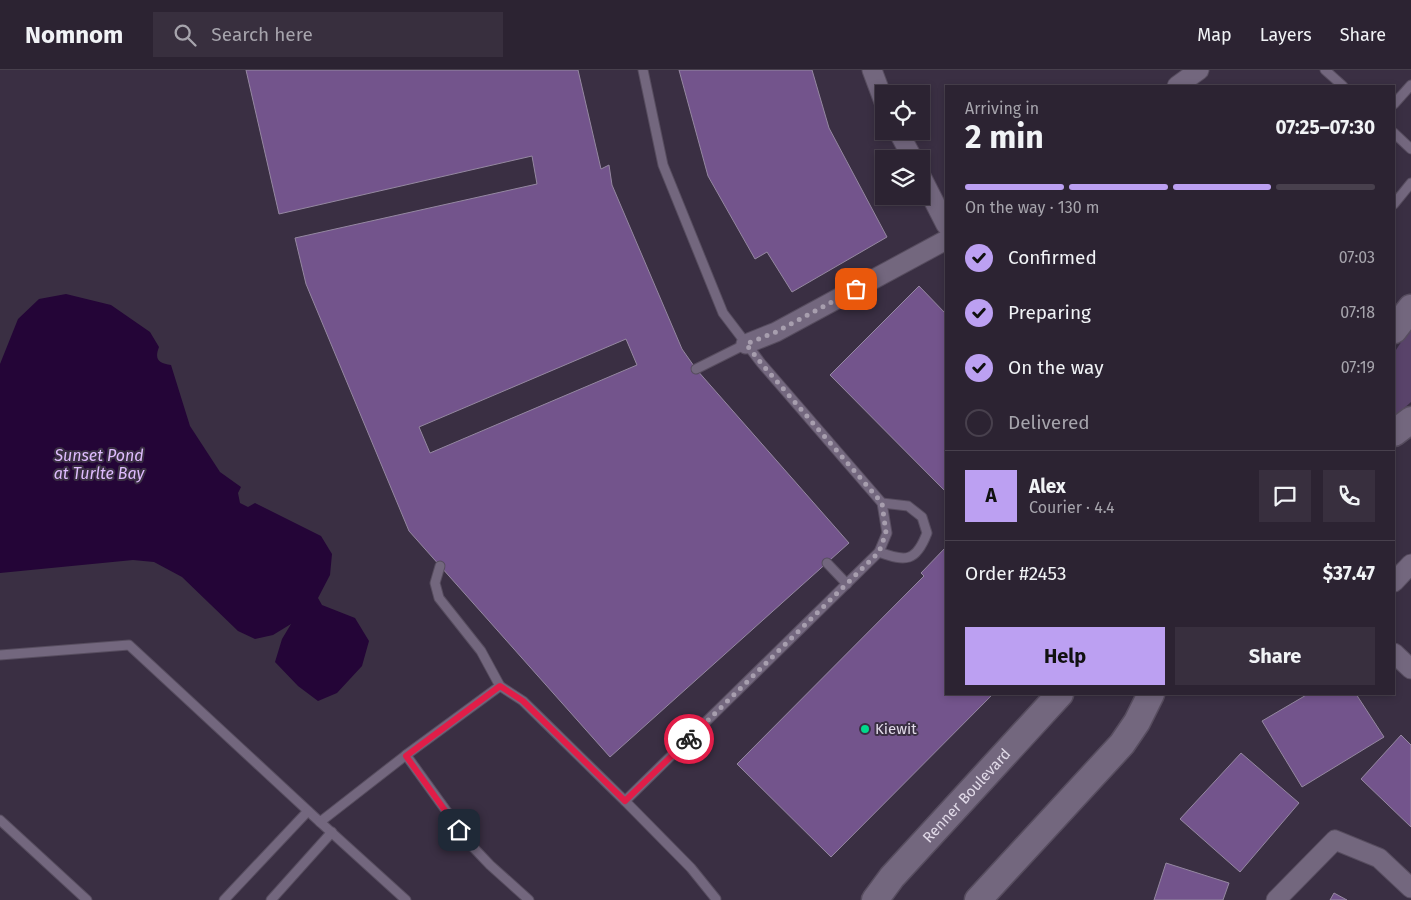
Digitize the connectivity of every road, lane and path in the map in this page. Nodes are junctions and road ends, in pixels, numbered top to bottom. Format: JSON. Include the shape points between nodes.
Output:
{"nodes":[{"id":1,"x":643,"y":70,"type":"edge"},
{"id":2,"x":872,"y":70,"type":"edge"},
{"id":3,"x":1200,"y":70,"type":"edge"},
{"id":4,"x":1325,"y":70,"type":"edge"},
{"id":5,"x":878,"y":85,"type":"edge"},
{"id":6,"x":1179,"y":85,"type":"edge"},
{"id":7,"x":1342,"y":85,"type":"edge"},
{"id":8,"x":1411,"y":85,"type":"edge"},
{"id":9,"x":1395,"y":103,"type":"edge"},
{"id":10,"x":1395,"y":134,"type":"edge"},
{"id":11,"x":1411,"y":150,"type":"edge"},
{"id":12,"x":1411,"y":183,"type":"edge"},
{"id":13,"x":930,"y":194,"type":"edge"},
{"id":14,"x":1395,"y":203,"type":"edge"},
{"id":15,"x":945,"y":223,"type":"edge"},
{"id":16,"x":945,"y":241,"type":"edge"},
{"id":17,"x":1411,"y":308,"type":"edge"},
{"id":18,"x":1395,"y":329,"type":"edge"},
{"id":19,"x":746,"y":344,"type":"junction"},
{"id":20,"x":696,"y":369,"type":"dead end"},
{"id":21,"x":1411,"y":420,"type":"edge"},
{"id":22,"x":1395,"y":432,"type":"edge"},
{"id":23,"x":882,"y":503,"type":"junction"},
{"id":24,"x":879,"y":552,"type":"junction"},
{"id":25,"x":827,"y":563,"type":"dead end"},
{"id":26,"x":1411,"y":564,"type":"edge"},
{"id":27,"x":440,"y":566,"type":"dead end"},
{"id":28,"x":1395,"y":581,"type":"edge"},
{"id":29,"x":847,"y":584,"type":"junction"},
{"id":30,"x":1395,"y":654,"type":"edge"},
{"id":31,"x":0,"y":655,"type":"edge"},
{"id":32,"x":1411,"y":669,"type":"edge"},
{"id":33,"x":500,"y":686,"type":"junction"},
{"id":34,"x":1059,"y":695,"type":"edge"},
{"id":35,"x":1150,"y":695,"type":"edge"},
{"id":36,"x":406,"y":756,"type":"junction"},
{"id":37,"x":625,"y":801,"type":"junction"},
{"id":38,"x":308,"y":811,"type":"junction"},
{"id":39,"x":0,"y":820,"type":"edge"},
{"id":40,"x":320,"y":822,"type":"junction"},
{"id":41,"x":332,"y":832,"type":"junction"},
{"id":42,"x":1411,"y":888,"type":"edge"},
{"id":43,"x":716,"y":899,"type":"edge"},
{"id":44,"x":88,"y":900,"type":"edge"},
{"id":45,"x":224,"y":900,"type":"edge"},
{"id":46,"x":271,"y":900,"type":"edge"},
{"id":47,"x":406,"y":900,"type":"edge"},
{"id":48,"x":529,"y":900,"type":"edge"},
{"id":49,"x":874,"y":900,"type":"edge"},
{"id":50,"x":978,"y":900,"type":"edge"},
{"id":51,"x":1276,"y":900,"type":"edge"}],
"edges":[{"from":1,"to":19,"type":"lane","via":[[663,166],[722,313]]},
{"from":2,"to":5,"type":"street"},
{"from":3,"to":6,"type":"street"},
{"from":4,"to":7,"type":"lane"},
{"from":8,"to":9,"type":"lane"},
{"from":10,"to":11,"type":"lane"},
{"from":12,"to":14,"type":"lane"},
{"from":13,"to":15,"type":"street"},
{"from":16,"to":19,"type":"street","via":[[776,332]]},
{"from":17,"to":18,"type":"main road"},
{"from":19,"to":20,"type":"lane"},
{"from":19,"to":23,"type":"lane"},
{"from":21,"to":22,"type":"main road"},
{"from":23,"to":24,"type":"lane","via":[[886,533]]},
{"from":23,"to":24,"type":"lane","via":[[908,506],[922,517],[927,533],[922,548],[910,558],[894,558]]},
{"from":24,"to":29,"type":"lane"},
{"from":25,"to":29,"type":"lane"},
{"from":26,"to":28,"type":"street"},
{"from":27,"to":33,"type":"lane","via":[[435,583],[439,598],[481,651]]},
{"from":29,"to":37,"type":"lane"},
{"from":30,"to":32,"type":"street"},
{"from":31,"to":38,"type":"lane","via":[[129,645]]},
{"from":33,"to":36,"type":"lane"},
{"from":33,"to":37,"type":"lane","via":[[523,701]]},
{"from":34,"to":49,"type":"main road","name":"Renner Boulevard"},
{"from":35,"to":50,"type":"main road","via":[[1122,744]]},
{"from":36,"to":40,"type":"lane"},
{"from":36,"to":48,"type":"lane","via":[[471,845]]},
{"from":37,"to":43,"type":"lane","via":[[691,868]]},
{"from":38,"to":40,"type":"lane"},
{"from":38,"to":45,"type":"lane"},
{"from":39,"to":44,"type":"lane"},
{"from":40,"to":41,"type":"lane"},
{"from":41,"to":46,"type":"lane"},
{"from":41,"to":47,"type":"lane"},
{"from":42,"to":51,"type":"street","via":[[1379,858],[1335,840]]}]}
